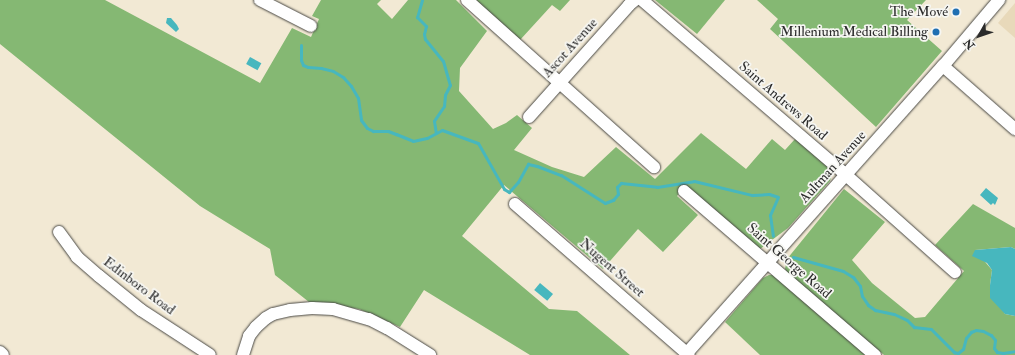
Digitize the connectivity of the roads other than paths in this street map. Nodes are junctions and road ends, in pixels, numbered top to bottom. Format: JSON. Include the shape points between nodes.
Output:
{"nodes":[{"id":1,"x":260,"y":0,"type":"edge"},
{"id":2,"x":467,"y":0,"type":"edge"},
{"id":3,"x":641,"y":0,"type":"edge"},
{"id":4,"x":999,"y":0,"type":"edge"},
{"id":5,"x":311,"y":26,"type":"dead end"},
{"id":6,"x":943,"y":66,"type":"junction"},
{"id":7,"x":560,"y":82,"type":"junction"},
{"id":8,"x":529,"y":117,"type":"dead end"},
{"id":9,"x":1015,"y":129,"type":"edge"},
{"id":10,"x":654,"y":167,"type":"dead end"},
{"id":11,"x":846,"y":175,"type":"junction"},
{"id":12,"x":684,"y":191,"type":"dead end"},
{"id":13,"x":515,"y":204,"type":"dead end"},
{"id":14,"x":59,"y":232,"type":"dead end"},
{"id":15,"x":768,"y":262,"type":"junction"},
{"id":16,"x":955,"y":272,"type":"dead end"},
{"id":17,"x":0,"y":352,"type":"edge"},
{"id":18,"x":688,"y":354,"type":"edge"},
{"id":19,"x":3,"y":355,"type":"edge"},
{"id":20,"x":210,"y":355,"type":"edge"},
{"id":21,"x":243,"y":355,"type":"edge"},
{"id":22,"x":430,"y":355,"type":"edge"},
{"id":23,"x":875,"y":355,"type":"edge"}],
"edges":[{"from":1,"to":5,"type":"street"},
{"from":2,"to":7,"type":"street"},
{"from":3,"to":7,"type":"street","name":"Ascot Avenue","via":[[629,5]]},
{"from":3,"to":11,"type":"street","name":"Saint Andrews Road"},
{"from":4,"to":6,"type":"street","name":"Aultman Avenue"},
{"from":6,"to":9,"type":"street"},
{"from":6,"to":11,"type":"street","name":"Aultman Avenue"},
{"from":7,"to":8,"type":"street","name":"Ascot Avenue"},
{"from":7,"to":10,"type":"street"},
{"from":11,"to":15,"type":"street","name":"Aultman Avenue"},
{"from":11,"to":16,"type":"street","name":"Saint Andrews Road"},
{"from":12,"to":15,"type":"street","name":"Saint George Road"},
{"from":13,"to":18,"type":"street","name":"Nugent Street"},
{"from":14,"to":20,"type":"street","name":"Edinboro Road","via":[[77,257],[105,281],[141,310]]},
{"from":15,"to":18,"type":"street","name":"Aultman Avenue"},
{"from":15,"to":23,"type":"street","name":"Saint George Road"},
{"from":17,"to":19,"type":"street"},
{"from":21,"to":22,"type":"street","via":[[249,336],[273,314],[312,308],[351,313],[387,328]]}]}
